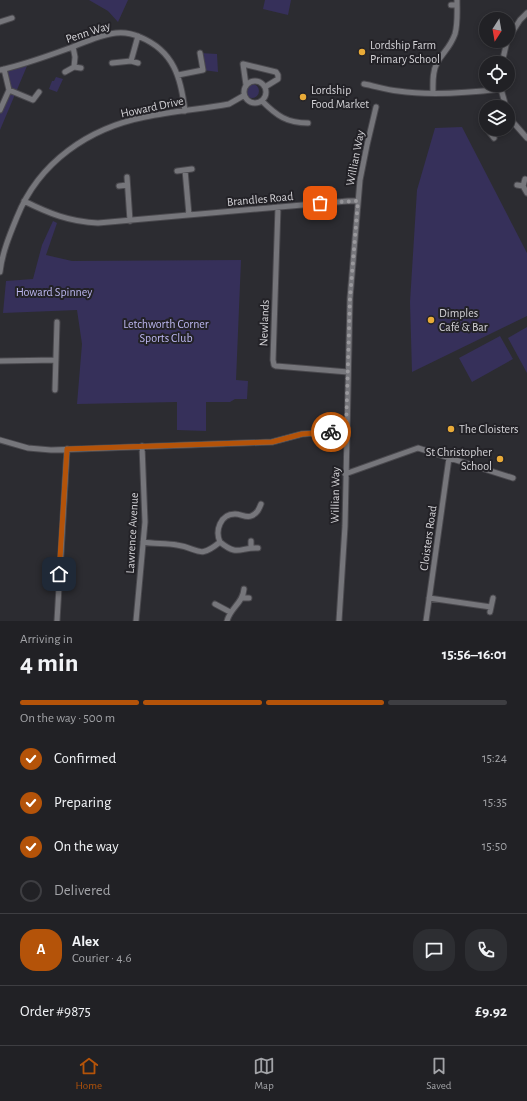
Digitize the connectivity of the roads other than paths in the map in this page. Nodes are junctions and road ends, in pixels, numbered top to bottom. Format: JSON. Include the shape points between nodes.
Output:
{"nodes":[{"id":1,"x":457,"y":2,"type":"edge"},
{"id":2,"x":451,"y":5,"type":"dead end"},
{"id":3,"x":527,"y":13,"type":"edge"},
{"id":4,"x":12,"y":18,"type":"dead end"},
{"id":5,"x":0,"y":22,"type":"edge"},
{"id":6,"x":515,"y":28,"type":"edge"},
{"id":7,"x":138,"y":36,"type":"junction"},
{"id":8,"x":73,"y":46,"type":"junction"},
{"id":9,"x":200,"y":53,"type":"dead end"},
{"id":10,"x":131,"y":61,"type":"junction"},
{"id":11,"x":112,"y":63,"type":"dead end"},
{"id":12,"x":138,"y":63,"type":"dead end"},
{"id":13,"x":74,"y":68,"type":"junction"},
{"id":14,"x":81,"y":68,"type":"dead end"},
{"id":15,"x":2,"y":69,"type":"edge"},
{"id":16,"x":65,"y":72,"type":"dead end"},
{"id":17,"x":178,"y":75,"type":"junction"},
{"id":18,"x":364,"y":84,"type":"dead end"},
{"id":19,"x":246,"y":85,"type":"junction"},
{"id":20,"x":265,"y":87,"type":"junction"},
{"id":21,"x":9,"y":90,"type":"junction"},
{"id":22,"x":479,"y":90,"type":"edge"},
{"id":23,"x":39,"y":92,"type":"dead end"},
{"id":24,"x":433,"y":93,"type":"junction"},
{"id":25,"x":243,"y":96,"type":"junction"},
{"id":26,"x":262,"y":101,"type":"junction"},
{"id":27,"x":376,"y":107,"type":"dead end"},
{"id":28,"x":0,"y":110,"type":"edge"},
{"id":29,"x":185,"y":110,"type":"junction"},
{"id":30,"x":308,"y":123,"type":"dead end"},
{"id":31,"x":515,"y":127,"type":"edge"},
{"id":32,"x":527,"y":138,"type":"edge"},
{"id":33,"x":192,"y":169,"type":"dead end"},
{"id":34,"x":185,"y":170,"type":"junction"},
{"id":35,"x":177,"y":171,"type":"dead end"},
{"id":36,"x":126,"y":177,"type":"dead end"},
{"id":37,"x":525,"y":179,"type":"dead end"},
{"id":38,"x":127,"y":185,"type":"junction"},
{"id":39,"x":517,"y":185,"type":"dead end"},
{"id":40,"x":119,"y":186,"type":"dead end"},
{"id":41,"x":523,"y":186,"type":"junction"},
{"id":42,"x":527,"y":193,"type":"edge"},
{"id":43,"x":24,"y":200,"type":"junction"},
{"id":44,"x":358,"y":201,"type":"junction"},
{"id":45,"x":278,"y":207,"type":"junction"},
{"id":46,"x":189,"y":216,"type":"junction"},
{"id":47,"x":130,"y":221,"type":"junction"},
{"id":48,"x":0,"y":272,"type":"edge"},
{"id":49,"x":57,"y":322,"type":"dead end"},
{"id":50,"x":56,"y":360,"type":"junction"},
{"id":51,"x":0,"y":361,"type":"edge"},
{"id":52,"x":348,"y":372,"type":"junction"},
{"id":53,"x":55,"y":390,"type":"dead end"},
{"id":54,"x":346,"y":431,"type":"junction"},
{"id":55,"x":0,"y":440,"type":"edge"},
{"id":56,"x":142,"y":446,"type":"junction"},
{"id":57,"x":67,"y":449,"type":"junction"},
{"id":58,"x":449,"y":458,"type":"junction"},
{"id":59,"x":345,"y":474,"type":"junction"},
{"id":60,"x":513,"y":478,"type":"dead end"},
{"id":61,"x":261,"y":504,"type":"dead end"},
{"id":62,"x":251,"y":541,"type":"dead end"},
{"id":63,"x":143,"y":542,"type":"junction"},
{"id":64,"x":220,"y":542,"type":"junction"},
{"id":65,"x":251,"y":548,"type":"junction"},
{"id":66,"x":258,"y":548,"type":"dead end"},
{"id":67,"x":244,"y":590,"type":"dead end"},
{"id":68,"x":243,"y":598,"type":"junction"},
{"id":69,"x":249,"y":598,"type":"dead end"},
{"id":70,"x":430,"y":598,"type":"junction"},
{"id":71,"x":492,"y":598,"type":"dead end"},
{"id":72,"x":215,"y":604,"type":"dead end"},
{"id":73,"x":230,"y":612,"type":"junction"},
{"id":74,"x":57,"y":621,"type":"edge"},
{"id":75,"x":136,"y":621,"type":"edge"},
{"id":76,"x":227,"y":621,"type":"edge"},
{"id":77,"x":339,"y":621,"type":"edge"},
{"id":78,"x":426,"y":621,"type":"edge"}],
"edges":[{"from":1,"to":2,"type":"street"},
{"from":1,"to":24,"type":"street","via":[[457,25],[448,49],[435,68]]},
{"from":3,"to":6,"type":"street"},
{"from":4,"to":5,"type":"street"},
{"from":7,"to":8,"type":"street","name":"Penn Way","via":[[117,33]]},
{"from":7,"to":10,"type":"street"},
{"from":7,"to":17,"type":"street","name":"Penn Way","via":[[160,49]]},
{"from":8,"to":13,"type":"street"},
{"from":8,"to":15,"type":"street","name":"Penn Way"},
{"from":9,"to":17,"type":"street","via":[[203,70]]},
{"from":10,"to":11,"type":"street"},
{"from":10,"to":12,"type":"street"},
{"from":13,"to":14,"type":"street"},
{"from":13,"to":16,"type":"street"},
{"from":15,"to":21,"type":"street"},
{"from":17,"to":29,"type":"street","name":"Penn Way"},
{"from":18,"to":24,"type":"street","via":[[398,91]]},
{"from":19,"to":20,"type":"street","via":[[254,81]]},
{"from":19,"to":20,"type":"street","via":[[243,64],[276,72],[278,79]]},
{"from":19,"to":25,"type":"street"},
{"from":20,"to":26,"type":"street","via":[[266,95]]},
{"from":21,"to":23,"type":"street","via":[[32,100]]},
{"from":21,"to":28,"type":"street"},
{"from":22,"to":24,"type":"street"},
{"from":25,"to":26,"type":"street","via":[[251,103]]},
{"from":25,"to":29,"type":"street","name":"Howard Drive","via":[[229,104]]},
{"from":26,"to":30,"type":"street","via":[[290,122]]},
{"from":27,"to":44,"type":"street","name":"Willian Way"},
{"from":29,"to":43,"type":"street","name":"Howard Drive","via":[[132,120],[82,141],[51,165]]},
{"from":31,"to":32,"type":"street"},
{"from":33,"to":34,"type":"street"},
{"from":34,"to":35,"type":"street"},
{"from":34,"to":46,"type":"street"},
{"from":36,"to":38,"type":"street"},
{"from":37,"to":41,"type":"street"},
{"from":38,"to":40,"type":"street"},
{"from":38,"to":47,"type":"street"},
{"from":39,"to":41,"type":"street"},
{"from":41,"to":42,"type":"street"},
{"from":43,"to":47,"type":"street","name":"Brandles Road","via":[[54,215],[78,222]]},
{"from":43,"to":48,"type":"street","name":"Howard Drive","via":[[6,245]]},
{"from":44,"to":45,"type":"street","name":"Brandles Road"},
{"from":44,"to":52,"type":"street","name":"Willian Way","via":[[350,298]]},
{"from":45,"to":46,"type":"street","name":"Brandles Road"},
{"from":45,"to":52,"type":"street","name":"Newlands","via":[[274,365]]},
{"from":46,"to":47,"type":"street","name":"Brandles Road"},
{"from":49,"to":50,"type":"street"},
{"from":50,"to":51,"type":"street"},
{"from":50,"to":53,"type":"street"},
{"from":52,"to":54,"type":"street","name":"Willian Way"},
{"from":54,"to":56,"type":"street","via":[[302,434],[272,442]]},
{"from":54,"to":59,"type":"street","name":"Willian Way"},
{"from":55,"to":57,"type":"street","via":[[40,450]]},
{"from":56,"to":57,"type":"street"},
{"from":56,"to":63,"type":"street","name":"Lawrence Avenue","via":[[145,511]]},
{"from":57,"to":74,"type":"street"},
{"from":58,"to":59,"type":"street","via":[[418,448]]},
{"from":58,"to":60,"type":"street"},
{"from":58,"to":70,"type":"street","name":"Cloisters Road"},
{"from":59,"to":77,"type":"street","name":"Willian Way","via":[[345,526]]},
{"from":61,"to":64,"type":"street","via":[[254,515],[248,517],[234,514],[223,519],[218,528]]},
{"from":62,"to":65,"type":"street"},
{"from":63,"to":64,"type":"street","via":[[177,545],[202,552],[210,550]]},
{"from":63,"to":75,"type":"street","name":"Lawrence Avenue"},
{"from":64,"to":65,"type":"street","via":[[234,551]]},
{"from":65,"to":66,"type":"street"},
{"from":67,"to":68,"type":"street"},
{"from":68,"to":69,"type":"street"},
{"from":68,"to":73,"type":"street"},
{"from":70,"to":71,"type":"street","via":[[491,609]]},
{"from":70,"to":78,"type":"street","name":"Cloisters Road"},
{"from":72,"to":73,"type":"street"},
{"from":73,"to":76,"type":"street"}]}
